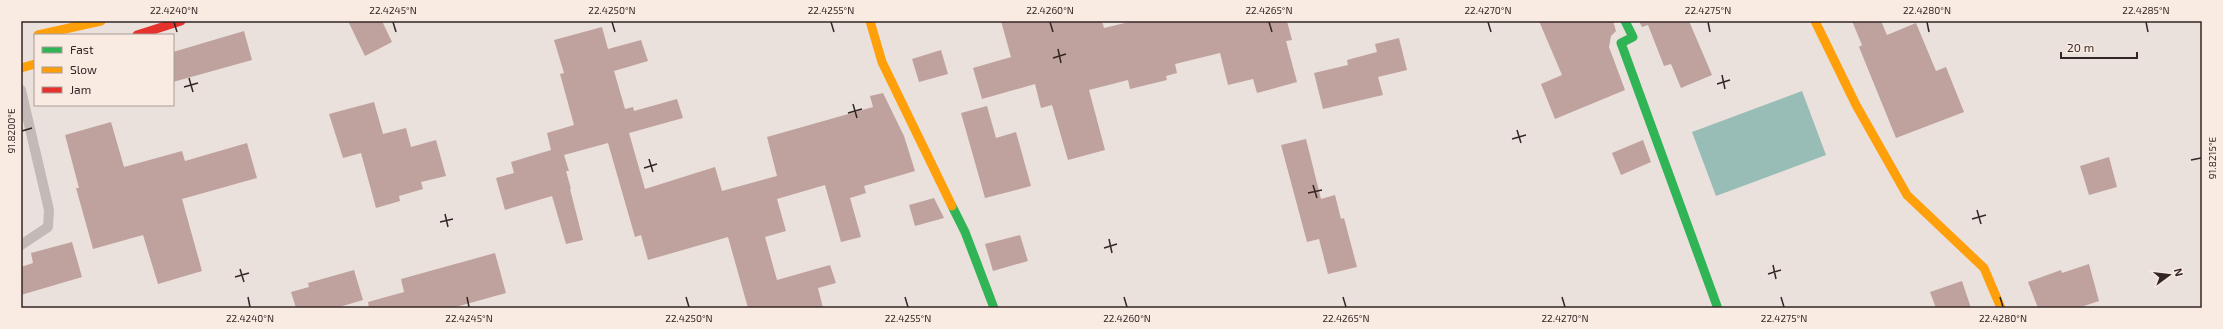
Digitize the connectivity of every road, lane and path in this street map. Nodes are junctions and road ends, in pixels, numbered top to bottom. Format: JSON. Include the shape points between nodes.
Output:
{"nodes":[{"id":1,"x":101,"y":21,"type":"edge"},
{"id":2,"x":181,"y":21,"type":"edge"},
{"id":3,"x":870,"y":21,"type":"edge"},
{"id":4,"x":1625,"y":21,"type":"edge"},
{"id":5,"x":1815,"y":21,"type":"edge"},
{"id":6,"x":42,"y":34,"type":"edge"},
{"id":7,"x":140,"y":34,"type":"edge"},
{"id":8,"x":34,"y":64,"type":"edge"},
{"id":9,"x":21,"y":68,"type":"edge"},
{"id":10,"x":21,"y":90,"type":"edge"},
{"id":11,"x":21,"y":245,"type":"edge"},
{"id":12,"x":1717,"y":306,"type":"dead end"},
{"id":13,"x":994,"y":308,"type":"edge"},
{"id":14,"x":2001,"y":308,"type":"edge"}],
"edges":[{"from":1,"to":6,"type":"main road"},
{"from":2,"to":7,"type":"main road"},
{"from":3,"to":13,"type":"main road","via":[[882,62],[965,232]]},
{"from":4,"to":12,"type":"main road","via":[[1633,37],[1621,43]]},
{"from":5,"to":14,"type":"main road","via":[[1856,105],[1907,195],[1984,268]]},
{"from":8,"to":9,"type":"main road"},
{"from":10,"to":11,"type":"lane","via":[[49,210],[48,227]]}]}
